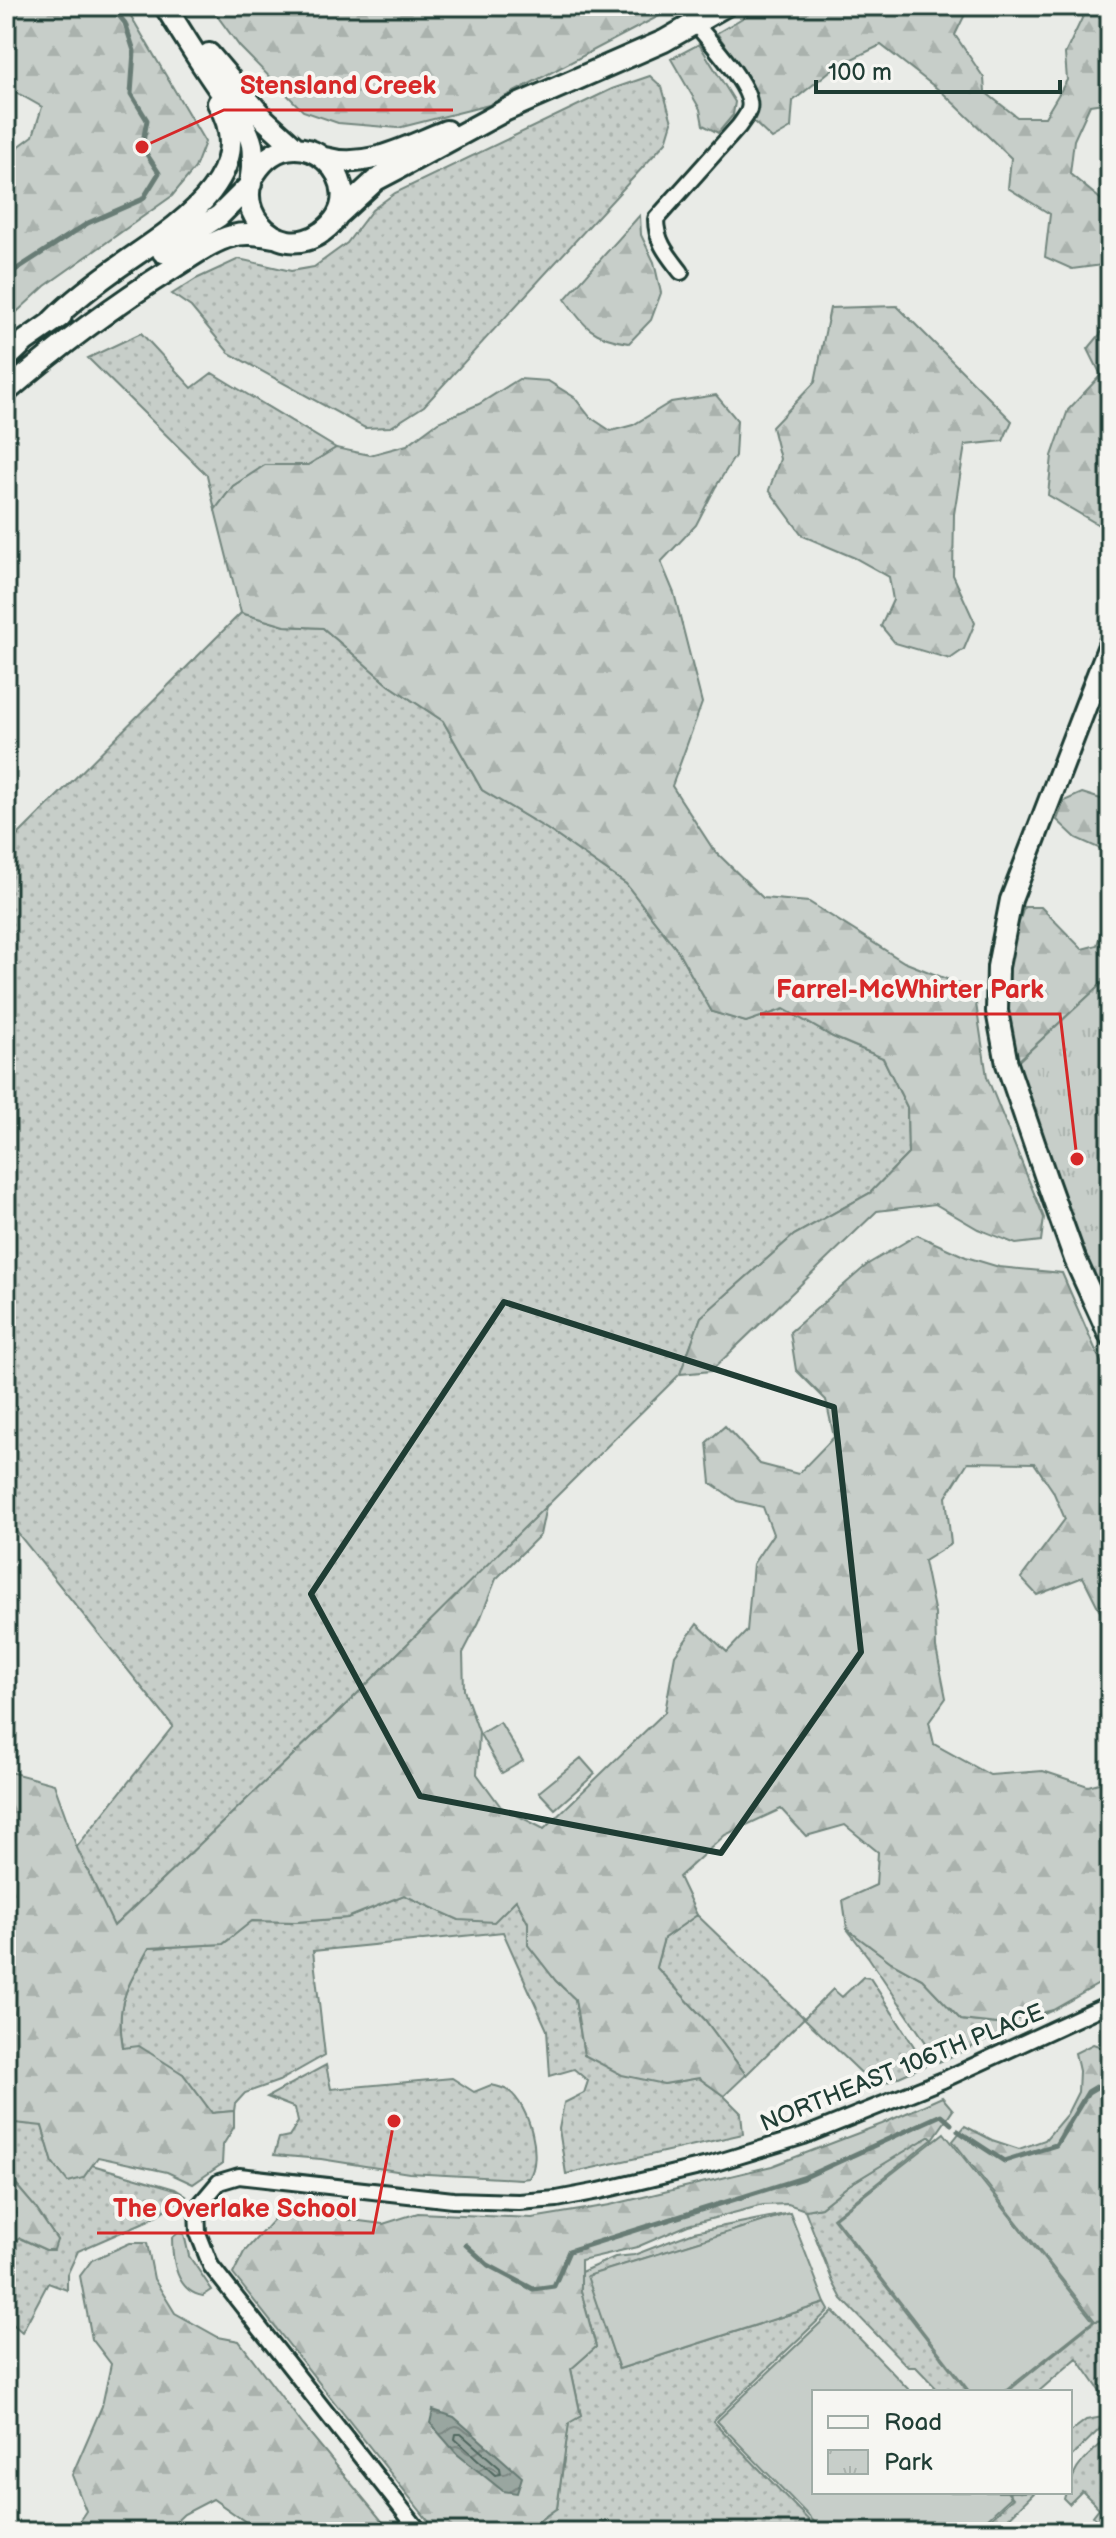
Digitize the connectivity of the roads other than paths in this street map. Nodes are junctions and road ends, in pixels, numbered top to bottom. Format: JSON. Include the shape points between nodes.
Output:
{"nodes":[{"id":1,"x":165,"y":6,"type":"edge"},
{"id":2,"x":725,"y":6,"type":"edge"},
{"id":3,"x":695,"y":23,"type":"junction"},
{"id":4,"x":506,"y":110,"type":"junction"},
{"id":5,"x":296,"y":148,"type":"junction"},
{"id":6,"x":325,"y":158,"type":"junction"},
{"id":7,"x":251,"y":182,"type":"junction"},
{"id":8,"x":337,"y":216,"type":"junction"},
{"id":9,"x":275,"y":237,"type":"junction"},
{"id":10,"x":681,"y":272,"type":"dead end"},
{"id":11,"x":52,"y":321,"type":"junction"},
{"id":12,"x":6,"y":359,"type":"edge"},
{"id":13,"x":6,"y":392,"type":"edge"},
{"id":14,"x":1110,"y":643,"type":"edge"},
{"id":15,"x":1110,"y":1336,"type":"edge"},
{"id":16,"x":1110,"y":2003,"type":"edge"},
{"id":17,"x":420,"y":2532,"type":"edge"}],
"edges":[{"from":1,"to":5,"type":"main road"},
{"from":1,"to":7,"type":"main road","via":[[246,130],[253,159]]},
{"from":1,"to":11,"type":"main road","via":[[186,55],[227,119],[226,165],[183,222],[95,283]]},
{"from":2,"to":3,"type":"main road"},
{"from":3,"to":4,"type":"main road","via":[[659,44]]},
{"from":3,"to":10,"type":"street","via":[[742,84],[749,109],[656,219],[663,249]]},
{"from":4,"to":6,"type":"main road","via":[[368,160]]},
{"from":4,"to":8,"type":"main road","via":[[376,180]]},
{"from":5,"to":6,"type":"main road"},
{"from":5,"to":7,"type":"main road","via":[[268,157]]},
{"from":6,"to":8,"type":"main road","via":[[342,185]]},
{"from":7,"to":9,"type":"main road","via":[[255,219]]},
{"from":7,"to":11,"type":"main road","via":[[219,216]]},
{"from":8,"to":9,"type":"main road","via":[[329,228],[303,241]]},
{"from":9,"to":13,"type":"main road","via":[[229,236],[200,251],[103,314]]},
{"from":11,"to":12,"type":"main road"},
{"from":14,"to":15,"type":"main road","via":[[1011,900],[998,967],[997,1011],[1007,1064],[1046,1178]]},
{"from":16,"to":17,"type":"street","name":"NORTHEAST 106TH PLACE","via":[[943,2080],[804,2136],[599,2191],[519,2202],[453,2200],[239,2176],[219,2182],[197,2208],[198,2233],[211,2266]]}]}
